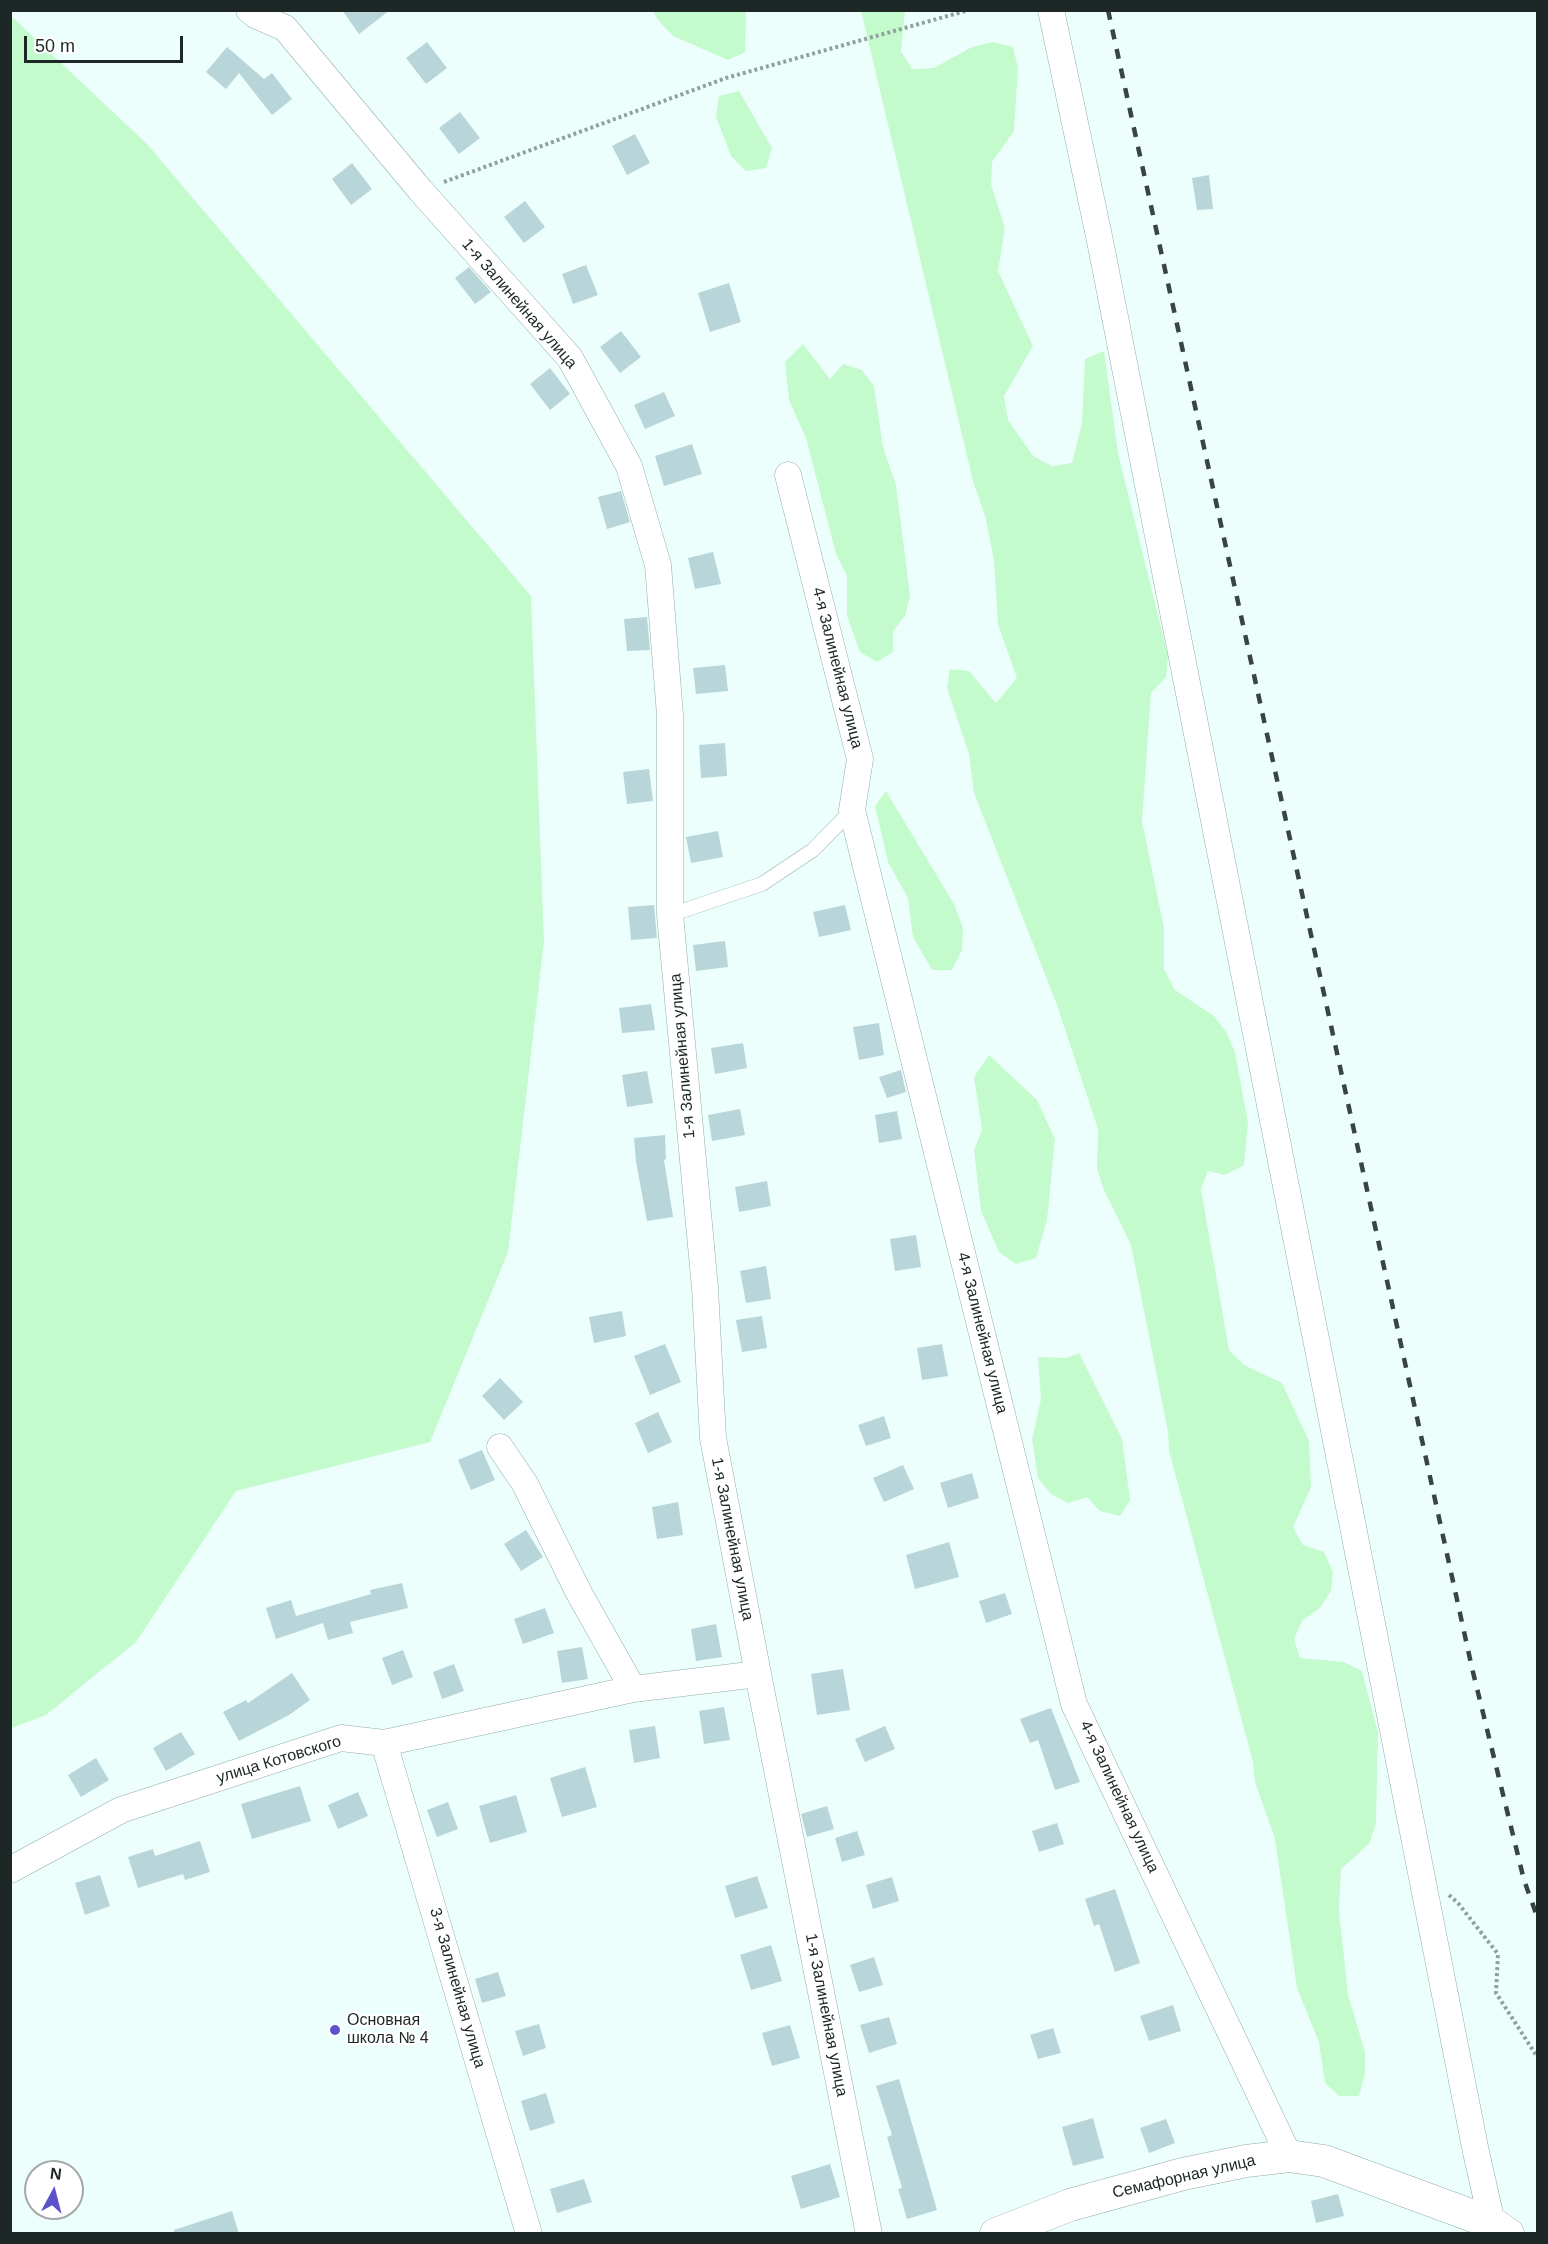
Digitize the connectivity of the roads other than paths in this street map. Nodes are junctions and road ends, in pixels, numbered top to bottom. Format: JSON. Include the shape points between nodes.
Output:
{"nodes":[{"id":1,"x":249,"y":10,"type":"edge"},
{"id":2,"x":1050,"y":10,"type":"edge"},
{"id":3,"x":788,"y":475,"type":"dead end"},
{"id":4,"x":852,"y":810,"type":"junction"},
{"id":5,"x":670,"y":915,"type":"junction"},
{"id":6,"x":500,"y":1446,"type":"dead end"},
{"id":7,"x":758,"y":1674,"type":"junction"},
{"id":8,"x":633,"y":1689,"type":"junction"},
{"id":9,"x":384,"y":1743,"type":"junction"},
{"id":10,"x":10,"y":1870,"type":"edge"},
{"id":11,"x":1289,"y":2156,"type":"junction"},
{"id":12,"x":1500,"y":2228,"type":"edge"},
{"id":13,"x":529,"y":2234,"type":"edge"},
{"id":14,"x":869,"y":2234,"type":"edge"},
{"id":15,"x":996,"y":2234,"type":"edge"}],
"edges":[{"from":1,"to":5,"type":"street","name":"1-я Залинейная улица","via":[[285,28],[421,191],[570,358],[629,466],[658,565],[670,716]]},
{"from":2,"to":12,"type":"street","via":[[1103,253],[1421,1871]]},
{"from":3,"to":4,"type":"street","name":"4-я Залинейная улица","via":[[860,759]]},
{"from":4,"to":5,"type":"lane","via":[[813,850],[762,884]]},
{"from":4,"to":11,"type":"street","name":"4-я Залинейная улица","via":[[1074,1704]]},
{"from":5,"to":7,"type":"street","name":"1-я Залинейная улица","via":[[705,1288],[713,1438]]},
{"from":6,"to":8,"type":"street","via":[[525,1484],[579,1593]]},
{"from":7,"to":8,"type":"street","name":"улица Котовского"},
{"from":7,"to":14,"type":"street","name":"1-я Залинейная улица"},
{"from":8,"to":9,"type":"street","name":"улица Котовского"},
{"from":9,"to":10,"type":"street","name":"улица Котовского","via":[[341,1738],[121,1810]]},
{"from":9,"to":13,"type":"street","name":"3-я Залинейная улица"},
{"from":11,"to":12,"type":"street","name":"Семафорная улица","via":[[1324,2161]]},
{"from":11,"to":15,"type":"street","name":"Семафорная улица","via":[[1183,2174],[1070,2205]]}]}
